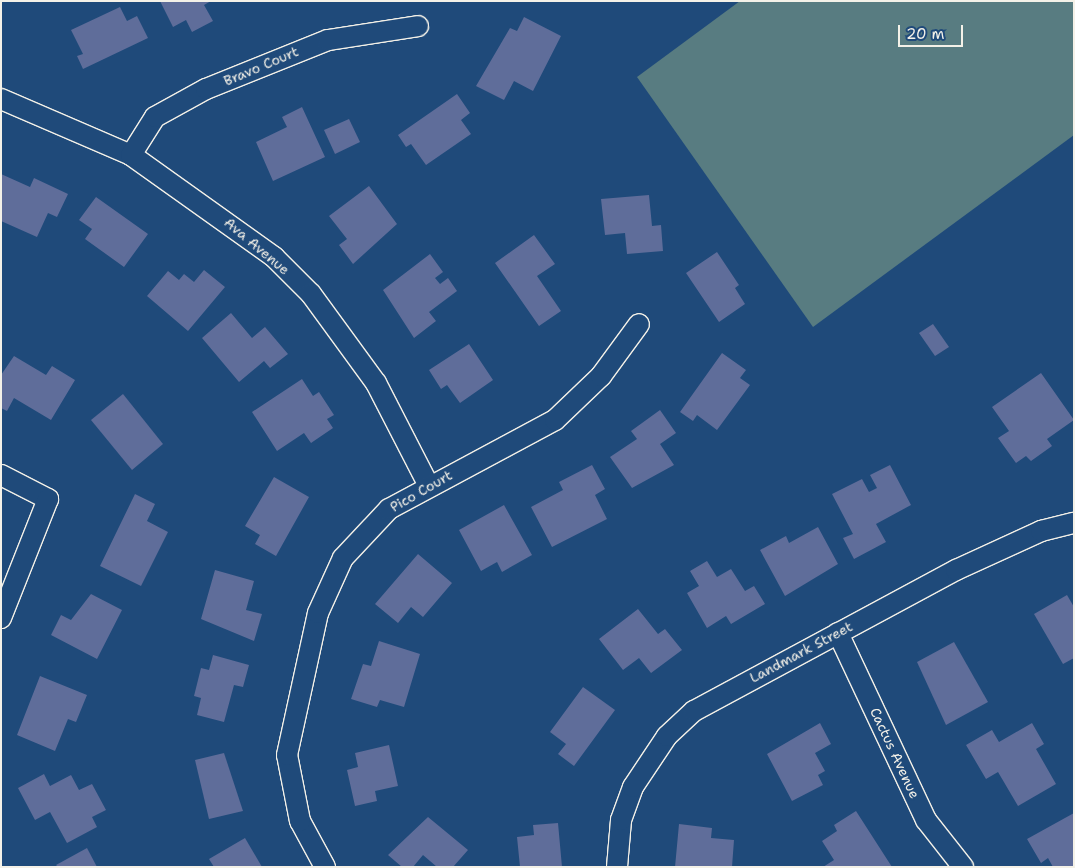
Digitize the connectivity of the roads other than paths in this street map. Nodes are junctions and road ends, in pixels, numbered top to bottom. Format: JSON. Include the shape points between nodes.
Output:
{"nodes":[{"id":1,"x":418,"y":26,"type":"dead end"},
{"id":2,"x":1,"y":99,"type":"edge"},
{"id":3,"x":131,"y":155,"type":"junction"},
{"id":4,"x":639,"y":324,"type":"dead end"},
{"id":5,"x":1,"y":475,"type":"edge"},
{"id":6,"x":428,"y":484,"type":"junction"},
{"id":7,"x":1074,"y":523,"type":"edge"},
{"id":8,"x":1,"y":618,"type":"edge"},
{"id":9,"x":838,"y":633,"type":"junction"},
{"id":10,"x":325,"y":867,"type":"edge"},
{"id":11,"x":617,"y":867,"type":"edge"},
{"id":12,"x":963,"y":867,"type":"edge"}],
"edges":[{"from":1,"to":3,"type":"street","name":"Bravo Court","via":[[328,40],[206,89],[155,118]]},
{"from":2,"to":3,"type":"street","name":"Ava Avenue"},
{"from":3,"to":6,"type":"street","name":"Ava Avenue","via":[[240,228],[311,294],[376,383]]},
{"from":4,"to":6,"type":"street","name":"Pico Court","via":[[601,376],[555,420]]},
{"from":5,"to":8,"type":"street","via":[[48,499]]},
{"from":6,"to":10,"type":"street","name":"Pico Court","via":[[389,509],[362,533],[343,558],[318,613],[287,755],[300,821]]},
{"from":7,"to":9,"type":"street","name":"Landmark Street","via":[[1008,545]]},
{"from":9,"to":11,"type":"street","name":"Landmark Street","via":[[723,693],[667,736],[633,787],[621,820]]},
{"from":9,"to":12,"type":"street","name":"Cactus Avenue","via":[[926,820]]}]}
